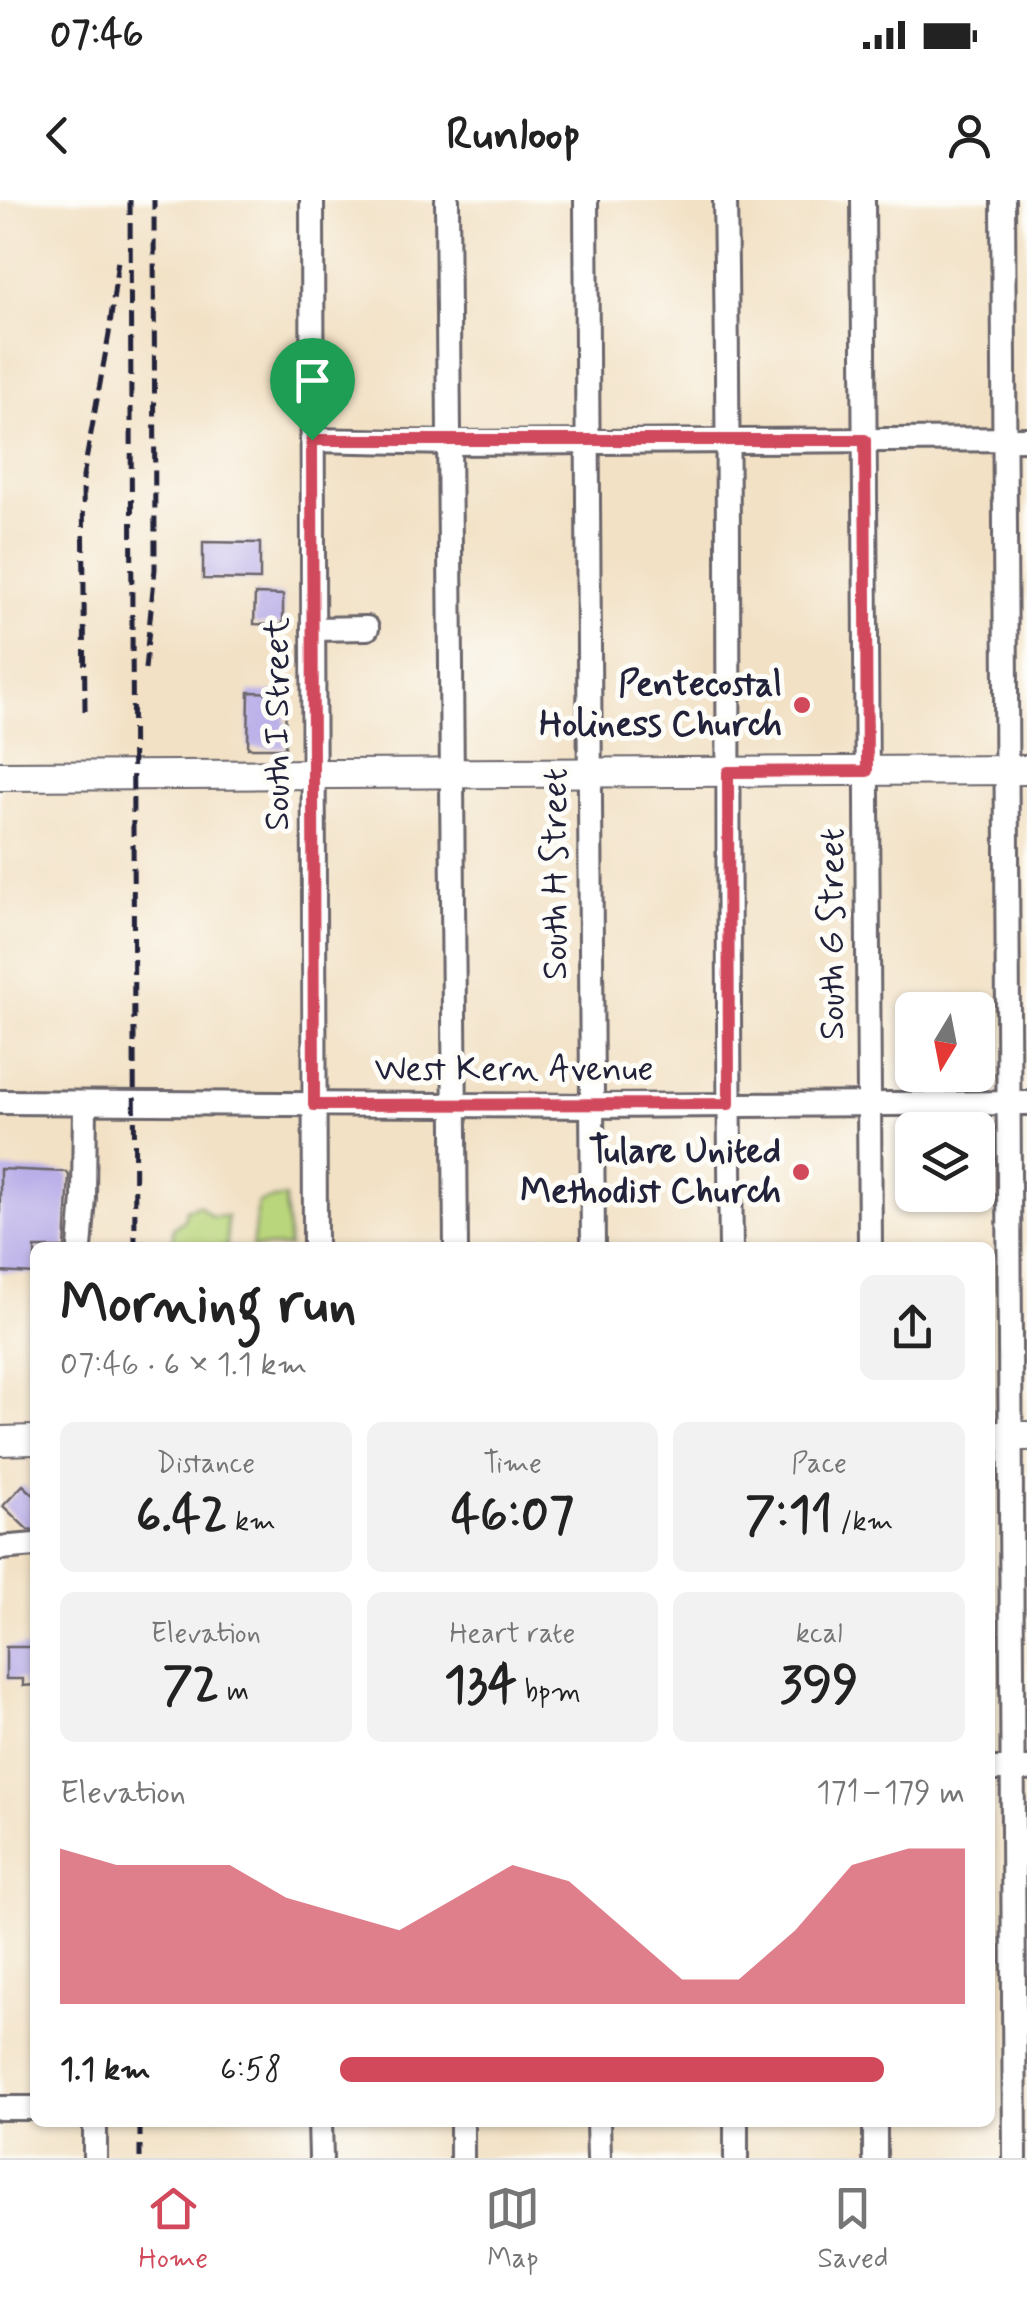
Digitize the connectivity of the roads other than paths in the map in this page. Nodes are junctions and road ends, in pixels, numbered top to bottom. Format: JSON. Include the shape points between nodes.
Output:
{"nodes":[{"id":1,"x":312,"y":200,"type":"edge"},
{"id":2,"x":447,"y":200,"type":"edge"},
{"id":3,"x":586,"y":200,"type":"edge"},
{"id":4,"x":726,"y":200,"type":"edge"},
{"id":5,"x":862,"y":200,"type":"edge"},
{"id":6,"x":1003,"y":200,"type":"edge"},
{"id":7,"x":1015,"y":439,"type":"edge"},
{"id":8,"x":312,"y":440,"type":"junction"},
{"id":9,"x":865,"y":440,"type":"junction"},
{"id":10,"x":730,"y":441,"type":"junction"},
{"id":11,"x":588,"y":442,"type":"junction"},
{"id":12,"x":450,"y":443,"type":"junction"},
{"id":13,"x":367,"y":628,"type":"dead end"},
{"id":14,"x":312,"y":629,"type":"junction"},
{"id":15,"x":1016,"y":770,"type":"edge"},
{"id":16,"x":867,"y":771,"type":"junction"},
{"id":17,"x":590,"y":772,"type":"junction"},
{"id":18,"x":728,"y":772,"type":"junction"},
{"id":19,"x":451,"y":773,"type":"junction"},
{"id":20,"x":313,"y":774,"type":"junction"},
{"id":21,"x":0,"y":776,"type":"edge"},
{"id":22,"x":0,"y":1102,"type":"edge"},
{"id":23,"x":85,"y":1103,"type":"junction"},
{"id":24,"x":1018,"y":1103,"type":"edge"},
{"id":25,"x":729,"y":1104,"type":"junction"},
{"id":26,"x":869,"y":1104,"type":"junction"},
{"id":27,"x":314,"y":1105,"type":"junction"},
{"id":28,"x":454,"y":1106,"type":"junction"},
{"id":29,"x":592,"y":1106,"type":"junction"},
{"id":30,"x":80,"y":1242,"type":"edge"},
{"id":31,"x":315,"y":1242,"type":"edge"},
{"id":32,"x":456,"y":1242,"type":"edge"},
{"id":33,"x":593,"y":1242,"type":"edge"},
{"id":34,"x":731,"y":1242,"type":"edge"},
{"id":35,"x":870,"y":1242,"type":"edge"},
{"id":36,"x":1009,"y":1436,"type":"edge"},
{"id":37,"x":30,"y":1440,"type":"edge"},
{"id":38,"x":0,"y":1441,"type":"edge"},
{"id":39,"x":30,"y":1546,"type":"edge"},
{"id":40,"x":0,"y":1548,"type":"edge"},
{"id":41,"x":1009,"y":1769,"type":"edge"},
{"id":42,"x":995,"y":2101,"type":"edge"},
{"id":43,"x":1021,"y":2101,"type":"edge"},
{"id":44,"x":0,"y":2108,"type":"edge"},
{"id":45,"x":30,"y":2108,"type":"edge"},
{"id":46,"x":95,"y":2127,"type":"edge"},
{"id":47,"x":320,"y":2127,"type":"edge"},
{"id":48,"x":462,"y":2127,"type":"edge"},
{"id":49,"x":598,"y":2127,"type":"edge"},
{"id":50,"x":736,"y":2127,"type":"edge"},
{"id":51,"x":875,"y":2127,"type":"edge"},
{"id":52,"x":95,"y":2158,"type":"edge"},
{"id":53,"x":321,"y":2158,"type":"edge"},
{"id":54,"x":462,"y":2158,"type":"edge"},
{"id":55,"x":598,"y":2158,"type":"edge"},
{"id":56,"x":736,"y":2158,"type":"edge"},
{"id":57,"x":875,"y":2158,"type":"edge"},
{"id":58,"x":1014,"y":2158,"type":"edge"}],
"edges":[{"from":1,"to":8,"type":"street","name":"South I Street"},
{"from":2,"to":12,"type":"street"},
{"from":3,"to":11,"type":"street","name":"South H Street"},
{"from":4,"to":10,"type":"street"},
{"from":5,"to":9,"type":"street","name":"South G Street"},
{"from":6,"to":7,"type":"street"},
{"from":7,"to":9,"type":"street"},
{"from":7,"to":15,"type":"street"},
{"from":8,"to":12,"type":"street"},
{"from":8,"to":14,"type":"street","name":"South I Street"},
{"from":9,"to":10,"type":"street"},
{"from":9,"to":16,"type":"street","name":"South G Street"},
{"from":10,"to":11,"type":"street"},
{"from":10,"to":18,"type":"street"},
{"from":11,"to":12,"type":"street"},
{"from":11,"to":17,"type":"street","name":"South H Street"},
{"from":12,"to":19,"type":"street"},
{"from":13,"to":14,"type":"street"},
{"from":14,"to":20,"type":"street","name":"South I Street"},
{"from":15,"to":16,"type":"main road"},
{"from":15,"to":24,"type":"street"},
{"from":16,"to":18,"type":"main road"},
{"from":16,"to":26,"type":"street","name":"South G Street"},
{"from":17,"to":18,"type":"main road"},
{"from":17,"to":19,"type":"main road"},
{"from":17,"to":29,"type":"street","name":"South H Street"},
{"from":18,"to":25,"type":"street"},
{"from":19,"to":20,"type":"main road"},
{"from":19,"to":28,"type":"street"},
{"from":20,"to":21,"type":"main road"},
{"from":20,"to":27,"type":"street","name":"South I Street"},
{"from":22,"to":23,"type":"street","name":"West Kern Avenue"},
{"from":23,"to":27,"type":"street","name":"West Kern Avenue"},
{"from":23,"to":30,"type":"street"},
{"from":24,"to":26,"type":"street","name":"West Kern Avenue"},
{"from":24,"to":36,"type":"street"},
{"from":25,"to":26,"type":"street","name":"West Kern Avenue"},
{"from":25,"to":29,"type":"street","name":"West Kern Avenue"},
{"from":25,"to":34,"type":"street"},
{"from":26,"to":35,"type":"street","name":"South G Street"},
{"from":27,"to":28,"type":"street","name":"West Kern Avenue"},
{"from":27,"to":31,"type":"street","name":"South I Street"},
{"from":28,"to":29,"type":"street","name":"West Kern Avenue"},
{"from":28,"to":32,"type":"street"},
{"from":29,"to":33,"type":"street","name":"South H Street"},
{"from":36,"to":41,"type":"street"},
{"from":37,"to":38,"type":"main road"},
{"from":39,"to":40,"type":"street"},
{"from":41,"to":43,"type":"street"},
{"from":42,"to":43,"type":"street"},
{"from":43,"to":58,"type":"street"},
{"from":44,"to":45,"type":"street"},
{"from":46,"to":52,"type":"street"},
{"from":47,"to":53,"type":"street"},
{"from":48,"to":54,"type":"street"},
{"from":49,"to":55,"type":"street"},
{"from":50,"to":56,"type":"street"},
{"from":51,"to":57,"type":"street"}]}
